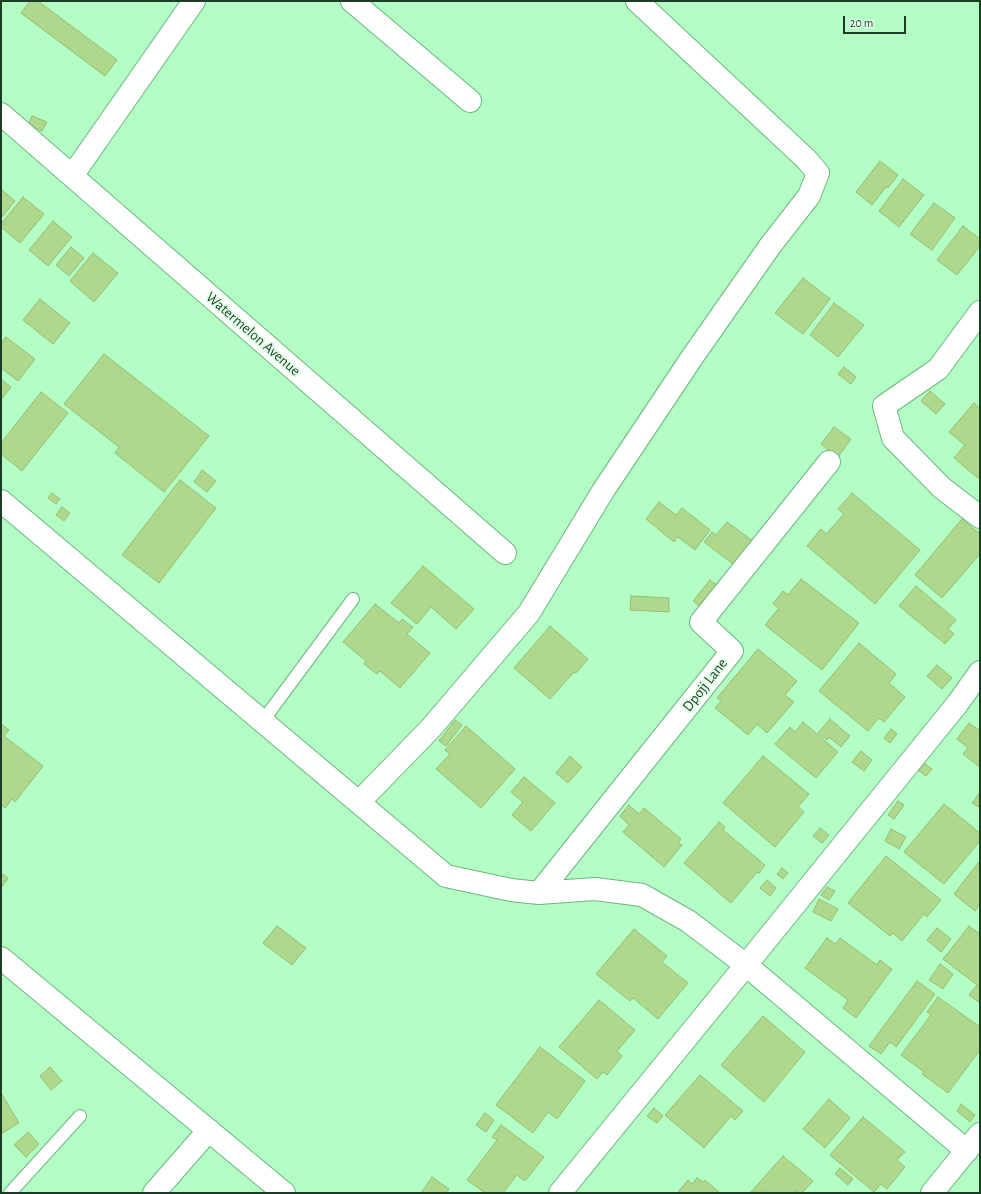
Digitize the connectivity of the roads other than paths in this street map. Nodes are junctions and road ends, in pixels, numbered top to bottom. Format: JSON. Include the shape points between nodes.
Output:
{"nodes":[{"id":1,"x":194,"y":1,"type":"edge"},
{"id":2,"x":352,"y":1,"type":"edge"},
{"id":3,"x":636,"y":1,"type":"edge"},
{"id":4,"x":470,"y":101,"type":"dead end"},
{"id":5,"x":1,"y":114,"type":"edge"},
{"id":6,"x":72,"y":176,"type":"junction"},
{"id":7,"x":980,"y":312,"type":"edge"},
{"id":8,"x":829,"y":462,"type":"dead end"},
{"id":9,"x":1,"y":501,"type":"edge"},
{"id":10,"x":980,"y":517,"type":"edge"},
{"id":11,"x":505,"y":553,"type":"dead end"},
{"id":12,"x":353,"y":599,"type":"dead end"},
{"id":13,"x":980,"y":672,"type":"edge"},
{"id":14,"x":262,"y":722,"type":"junction"},
{"id":15,"x":358,"y":802,"type":"junction"},
{"id":16,"x":539,"y":893,"type":"junction"},
{"id":17,"x":1,"y":958,"type":"edge"},
{"id":18,"x":746,"y":965,"type":"junction"},
{"id":19,"x":80,"y":1116,"type":"dead end"},
{"id":20,"x":209,"y":1130,"type":"junction"},
{"id":21,"x":973,"y":1142,"type":"edge"},
{"id":22,"x":10,"y":1193,"type":"edge"},
{"id":23,"x":154,"y":1193,"type":"edge"},
{"id":24,"x":284,"y":1193,"type":"edge"},
{"id":25,"x":560,"y":1193,"type":"edge"},
{"id":26,"x":932,"y":1193,"type":"edge"}],
"edges":[{"from":1,"to":6,"type":"street"},
{"from":2,"to":4,"type":"street"},
{"from":3,"to":15,"type":"street","via":[[806,159],[818,173],[816,179],[809,196],[770,246],[693,356],[608,484],[529,613],[431,728]]},
{"from":5,"to":6,"type":"street","name":"Watermelon Avenue"},
{"from":6,"to":11,"type":"street","name":"Watermelon Avenue"},
{"from":7,"to":10,"type":"street","via":[[938,369],[884,406],[893,438],[942,488]]},
{"from":8,"to":16,"type":"street","name":"Dpojj Lane","via":[[701,622],[732,651]]},
{"from":9,"to":14,"type":"street"},
{"from":12,"to":14,"type":"lane"},
{"from":13,"to":18,"type":"street","via":[[958,703]]},
{"from":14,"to":15,"type":"street"},
{"from":15,"to":16,"type":"street","via":[[446,876],[511,890]]},
{"from":16,"to":18,"type":"street","via":[[595,889],[642,895],[688,921]]},
{"from":17,"to":20,"type":"street"},
{"from":18,"to":21,"type":"street"},
{"from":18,"to":25,"type":"street"},
{"from":19,"to":22,"type":"lane"},
{"from":20,"to":23,"type":"street"},
{"from":20,"to":24,"type":"street"},
{"from":21,"to":26,"type":"street"}]}
